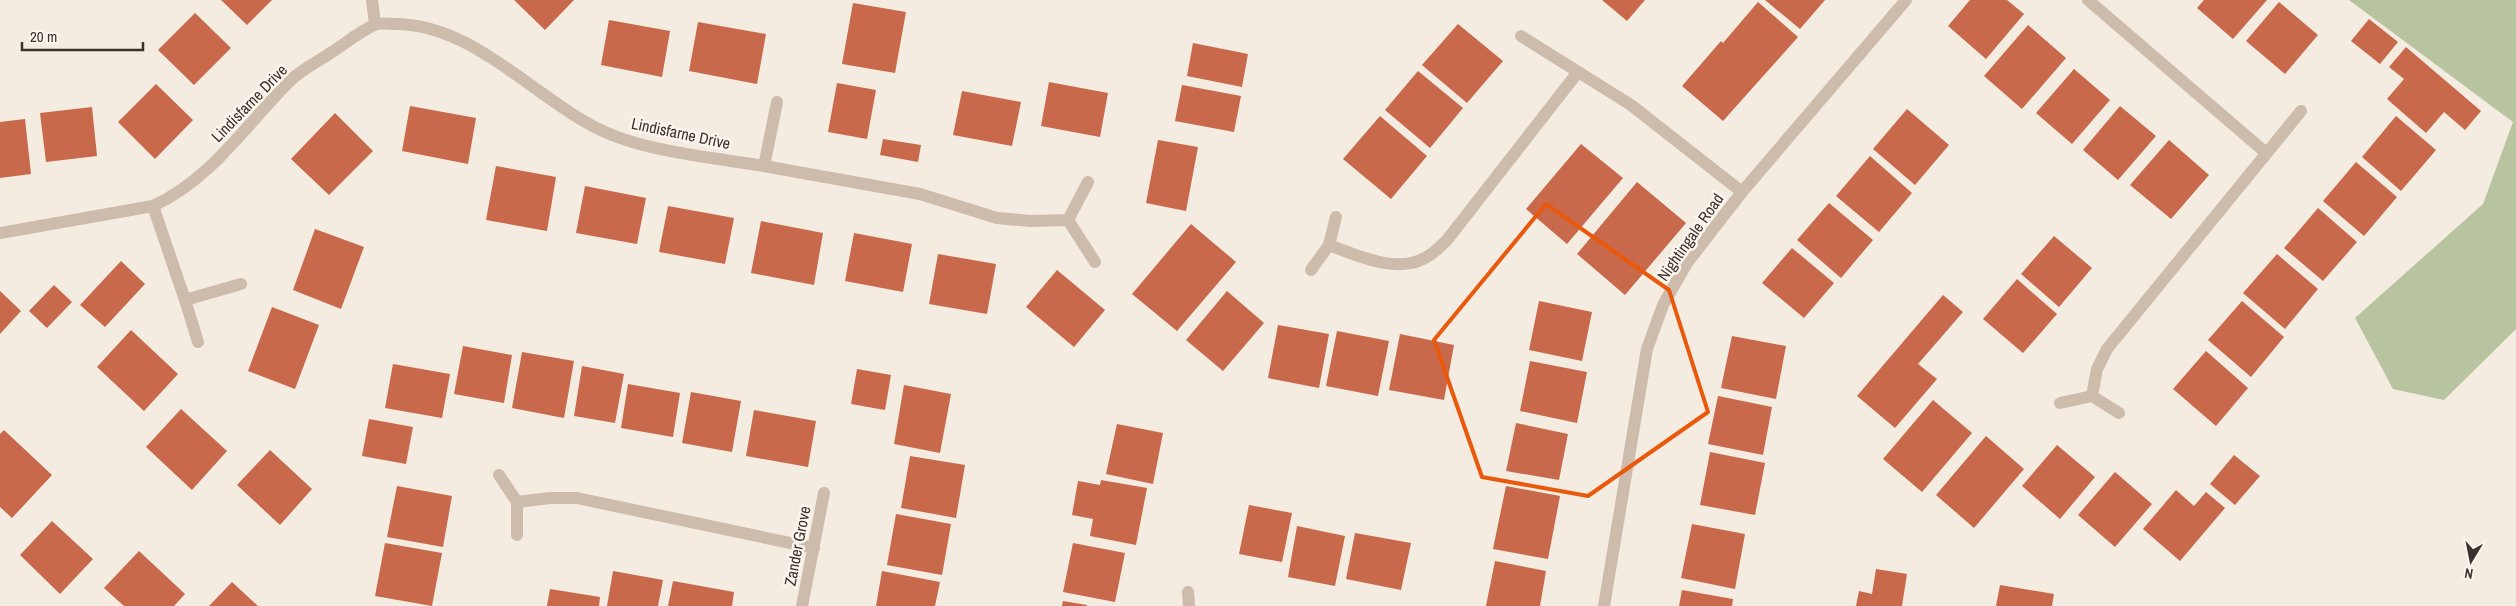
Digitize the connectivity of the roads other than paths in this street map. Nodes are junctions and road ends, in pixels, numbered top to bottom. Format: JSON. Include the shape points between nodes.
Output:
{"nodes":[{"id":1,"x":372,"y":0,"type":"edge"},
{"id":2,"x":1906,"y":0,"type":"edge"},
{"id":3,"x":2088,"y":0,"type":"edge"},
{"id":4,"x":375,"y":24,"type":"junction"},
{"id":5,"x":1521,"y":36,"type":"dead end"},
{"id":6,"x":1578,"y":72,"type":"junction"},
{"id":7,"x":777,"y":102,"type":"dead end"},
{"id":8,"x":2301,"y":111,"type":"dead end"},
{"id":9,"x":2265,"y":152,"type":"junction"},
{"id":10,"x":764,"y":166,"type":"junction"},
{"id":11,"x":1088,"y":182,"type":"dead end"},
{"id":12,"x":1742,"y":192,"type":"junction"},
{"id":13,"x":153,"y":206,"type":"junction"},
{"id":14,"x":1336,"y":217,"type":"dead end"},
{"id":15,"x":1068,"y":220,"type":"junction"},
{"id":16,"x":0,"y":233,"type":"edge"},
{"id":17,"x":1329,"y":245,"type":"junction"},
{"id":18,"x":1095,"y":262,"type":"dead end"},
{"id":19,"x":1311,"y":270,"type":"dead end"},
{"id":20,"x":241,"y":284,"type":"dead end"},
{"id":21,"x":185,"y":300,"type":"junction"},
{"id":22,"x":198,"y":342,"type":"dead end"},
{"id":23,"x":2092,"y":396,"type":"junction"},
{"id":24,"x":2060,"y":403,"type":"dead end"},
{"id":25,"x":2119,"y":413,"type":"dead end"},
{"id":26,"x":499,"y":474,"type":"dead end"},
{"id":27,"x":824,"y":493,"type":"dead end"},
{"id":28,"x":517,"y":502,"type":"junction"},
{"id":29,"x":517,"y":535,"type":"dead end"},
{"id":30,"x":814,"y":548,"type":"junction"},
{"id":31,"x":1188,"y":592,"type":"dead end"},
{"id":32,"x":802,"y":606,"type":"edge"},
{"id":33,"x":1189,"y":606,"type":"edge"},
{"id":34,"x":1604,"y":606,"type":"edge"}],
"edges":[{"from":1,"to":4,"type":"street"},
{"from":2,"to":12,"type":"street","name":"Nightingale Road"},
{"from":3,"to":9,"type":"street"},
{"from":4,"to":10,"type":"street","name":"Lindisfarne Drive","via":[[405,24],[438,32],[470,46],[583,121],[613,136],[644,145]]},
{"from":4,"to":13,"type":"street","name":"Lindisfarne Drive","via":[[293,78],[197,180],[176,196]]},
{"from":5,"to":6,"type":"street"},
{"from":6,"to":12,"type":"street","via":[[1631,105]]},
{"from":6,"to":17,"type":"street","via":[[1447,240],[1429,256],[1408,264],[1388,264]]},
{"from":7,"to":10,"type":"street"},
{"from":8,"to":9,"type":"street"},
{"from":9,"to":23,"type":"street","via":[[2107,349]]},
{"from":10,"to":15,"type":"street","name":"Lindisfarne Drive","via":[[920,194],[997,218]]},
{"from":11,"to":15,"type":"street"},
{"from":12,"to":34,"type":"street","name":"Nightingale Road","via":[[1687,263],[1663,305],[1647,348]]},
{"from":13,"to":16,"type":"street","name":"Lindisfarne Drive"},
{"from":13,"to":21,"type":"street"},
{"from":14,"to":17,"type":"street"},
{"from":15,"to":18,"type":"street"},
{"from":17,"to":19,"type":"street"},
{"from":20,"to":21,"type":"street"},
{"from":21,"to":22,"type":"street"},
{"from":23,"to":24,"type":"street"},
{"from":23,"to":25,"type":"street"},
{"from":26,"to":28,"type":"street"},
{"from":27,"to":30,"type":"street","name":"Zander Grove"},
{"from":28,"to":29,"type":"street"},
{"from":28,"to":30,"type":"street","via":[[577,498]]},
{"from":30,"to":32,"type":"street","name":"Zander Grove"},
{"from":31,"to":33,"type":"street"}]}
